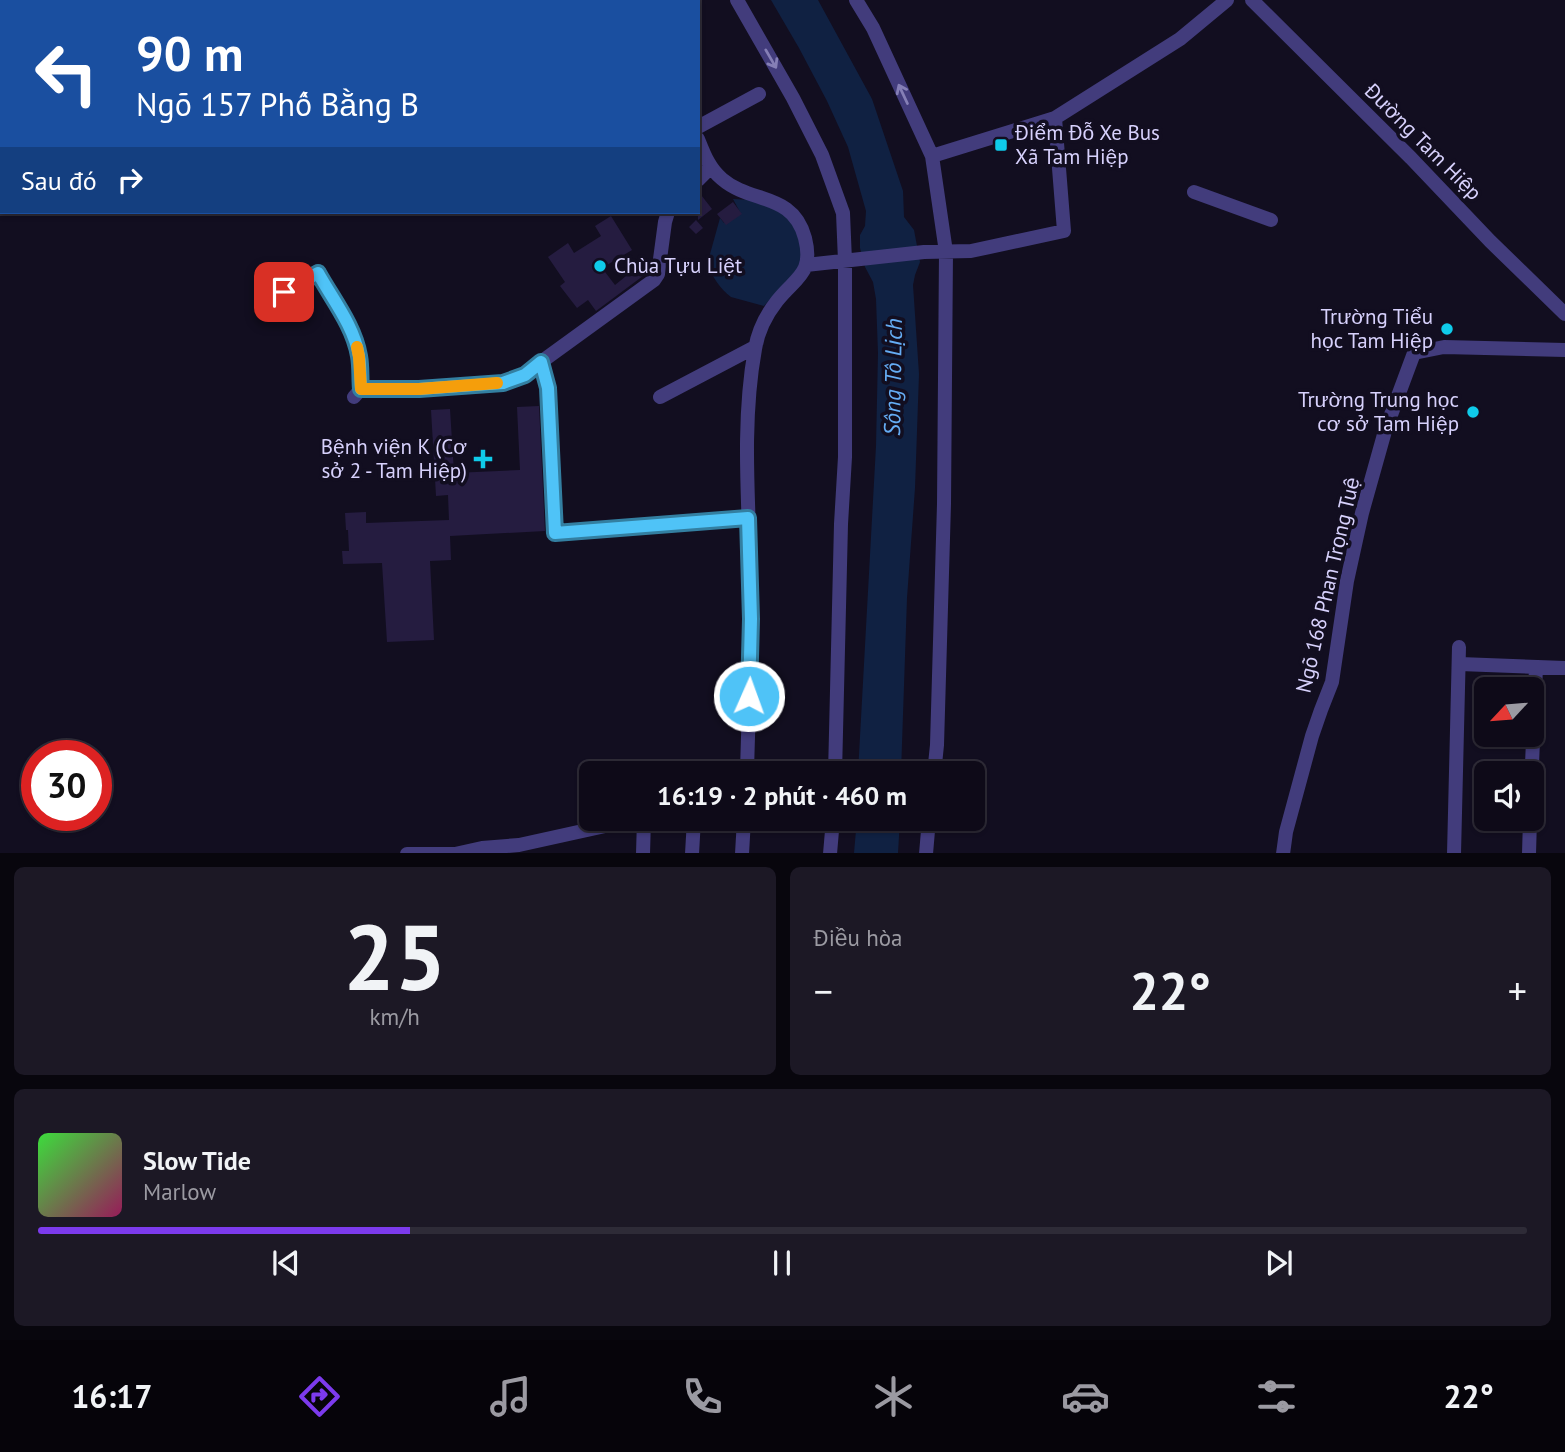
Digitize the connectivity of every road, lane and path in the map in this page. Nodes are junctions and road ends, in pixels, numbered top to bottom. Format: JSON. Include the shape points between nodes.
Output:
{"nodes":[{"id":1,"x":737,"y":0,"type":"edge"},
{"id":2,"x":856,"y":0,"type":"edge"},
{"id":3,"x":1227,"y":0,"type":"edge"},
{"id":4,"x":1252,"y":0,"type":"edge"},
{"id":5,"x":759,"y":94,"type":"dead end"},
{"id":6,"x":1055,"y":118,"type":"junction"},
{"id":7,"x":700,"y":126,"type":"edge"},
{"id":8,"x":700,"y":144,"type":"edge"},
{"id":9,"x":932,"y":156,"type":"junction"},
{"id":10,"x":711,"y":167,"type":"junction"},
{"id":11,"x":700,"y":178,"type":"edge"},
{"id":12,"x":1194,"y":192,"type":"dead end"},
{"id":13,"x":667,"y":214,"type":"edge"},
{"id":14,"x":1271,"y":220,"type":"dead end"},
{"id":15,"x":946,"y":251,"type":"junction"},
{"id":16,"x":845,"y":261,"type":"junction"},
{"id":17,"x":806,"y":265,"type":"junction"},
{"id":18,"x":284,"y":292,"type":"dead end"},
{"id":19,"x":1565,"y":314,"type":"edge"},
{"id":20,"x":755,"y":347,"type":"junction"},
{"id":21,"x":1562,"y":347,"type":"edge"},
{"id":22,"x":541,"y":362,"type":"junction"},
{"id":23,"x":660,"y":397,"type":"dead end"},
{"id":24,"x":748,"y":518,"type":"junction"},
{"id":25,"x":1459,"y":647,"type":"dead end"},
{"id":26,"x":1460,"y":664,"type":"junction"},
{"id":27,"x":1536,"y":667,"type":"junction"},
{"id":28,"x":1565,"y":668,"type":"edge"},
{"id":29,"x":747,"y":761,"type":"edge"},
{"id":30,"x":835,"y":761,"type":"edge"},
{"id":31,"x":935,"y":761,"type":"edge"},
{"id":32,"x":1532,"y":761,"type":"edge"},
{"id":33,"x":583,"y":831,"type":"edge"},
{"id":34,"x":644,"y":831,"type":"edge"},
{"id":35,"x":693,"y":831,"type":"edge"},
{"id":36,"x":743,"y":831,"type":"edge"},
{"id":37,"x":832,"y":831,"type":"edge"},
{"id":38,"x":928,"y":831,"type":"edge"},
{"id":39,"x":1530,"y":831,"type":"edge"},
{"id":40,"x":472,"y":852,"type":"edge"},
{"id":41,"x":407,"y":853,"type":"edge"},
{"id":42,"x":454,"y":853,"type":"edge"},
{"id":43,"x":643,"y":853,"type":"edge"},
{"id":44,"x":692,"y":853,"type":"edge"},
{"id":45,"x":742,"y":853,"type":"edge"},
{"id":46,"x":830,"y":853,"type":"edge"},
{"id":47,"x":926,"y":853,"type":"edge"},
{"id":48,"x":1283,"y":853,"type":"edge"},
{"id":49,"x":1454,"y":853,"type":"edge"},
{"id":50,"x":1529,"y":853,"type":"edge"}],
"edges":[{"from":1,"to":16,"type":"street","one_way":true,"via":[[822,155],[843,213]]},
{"from":9,"to":2,"type":"street","one_way":true},
{"from":3,"to":6,"type":"street","via":[[1180,39]]},
{"from":4,"to":19,"type":"street","name":"Đường Tam Hiệp"},
{"from":5,"to":7,"type":"street"},
{"from":6,"to":9,"type":"street"},
{"from":6,"to":15,"type":"street","via":[[1064,231],[971,251]]},
{"from":8,"to":10,"type":"street"},
{"from":9,"to":15,"type":"street"},
{"from":10,"to":11,"type":"street"},
{"from":10,"to":17,"type":"street","via":[[736,188],[790,210],[804,236]]},
{"from":12,"to":14,"type":"street"},
{"from":13,"to":22,"type":"street","via":[[654,280]]},
{"from":15,"to":16,"type":"street"},
{"from":15,"to":31,"type":"street"},
{"from":16,"to":17,"type":"street"},
{"from":16,"to":30,"type":"street","via":[[845,457]]},
{"from":17,"to":20,"type":"street","via":[[762,325]]},
{"from":18,"to":22,"type":"street","via":[[318,273],[355,339],[357,393],[503,383],[525,375]]},
{"from":20,"to":23,"type":"street"},
{"from":20,"to":24,"type":"street","via":[[748,404]]},
{"from":21,"to":48,"type":"street","name":"Ngõ 168 Phan Trọng Tuệ","via":[[1444,347],[1414,353],[1385,430],[1362,513],[1332,682],[1312,736]]},
{"from":22,"to":24,"type":"street","via":[[548,388],[555,533]]},
{"from":24,"to":29,"type":"street"},
{"from":25,"to":26,"type":"street"},
{"from":26,"to":27,"type":"street"},
{"from":26,"to":49,"type":"street"},
{"from":27,"to":28,"type":"street"},
{"from":27,"to":32,"type":"street"},
{"from":33,"to":40,"type":"street"},
{"from":34,"to":43,"type":"street"},
{"from":35,"to":44,"type":"street"},
{"from":36,"to":45,"type":"street"},
{"from":37,"to":46,"type":"street"},
{"from":38,"to":47,"type":"street"},
{"from":39,"to":50,"type":"street"},
{"from":40,"to":42,"type":"street"},
{"from":41,"to":42,"type":"street"}]}
